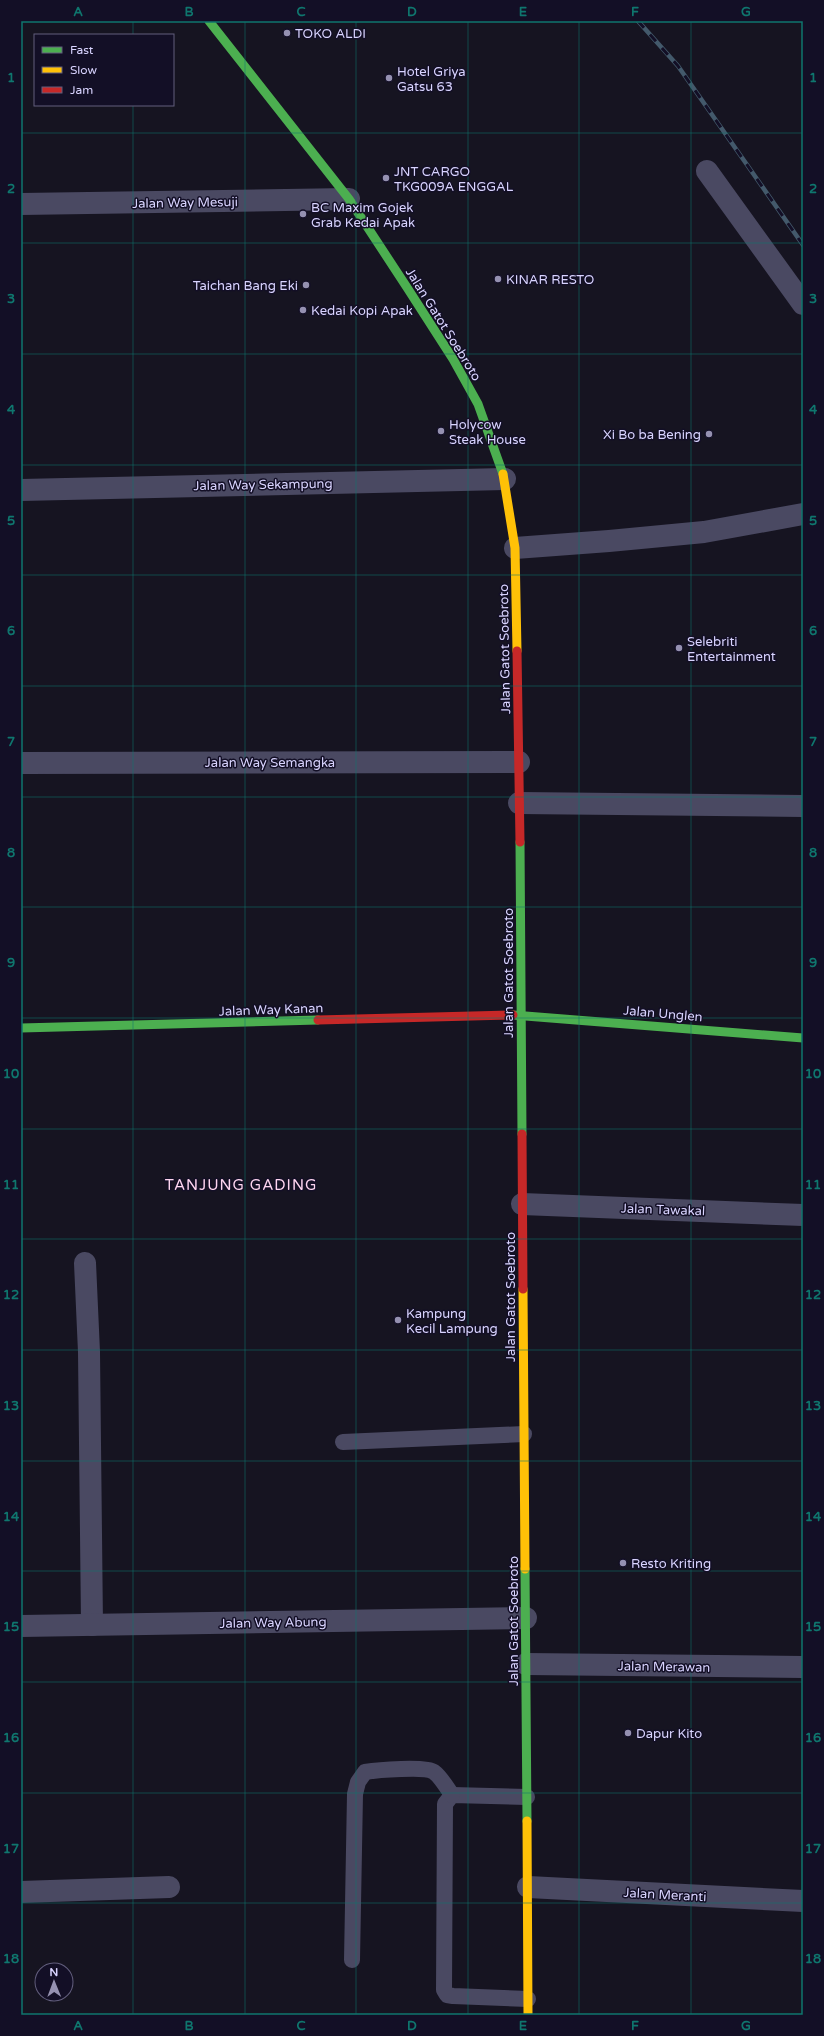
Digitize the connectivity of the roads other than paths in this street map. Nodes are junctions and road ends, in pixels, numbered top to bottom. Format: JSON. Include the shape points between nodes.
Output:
{"nodes":[{"id":1,"x":209,"y":21,"type":"edge"},
{"id":2,"x":707,"y":172,"type":"dead end"},
{"id":3,"x":349,"y":199,"type":"junction"},
{"id":4,"x":21,"y":204,"type":"edge"},
{"id":5,"x":803,"y":304,"type":"edge"},
{"id":6,"x":505,"y":479,"type":"junction"},
{"id":7,"x":21,"y":490,"type":"edge"},
{"id":8,"x":803,"y":514,"type":"edge"},
{"id":9,"x":514,"y":548,"type":"junction"},
{"id":10,"x":519,"y":762,"type":"junction"},
{"id":11,"x":21,"y":763,"type":"edge"},
{"id":12,"x":520,"y":803,"type":"junction"},
{"id":13,"x":803,"y":806,"type":"edge"},
{"id":14,"x":521,"y":1015,"type":"junction"},
{"id":15,"x":21,"y":1028,"type":"edge"},
{"id":16,"x":803,"y":1038,"type":"edge"},
{"id":17,"x":522,"y":1204,"type":"junction"},
{"id":18,"x":803,"y":1214,"type":"edge"},
{"id":19,"x":85,"y":1262,"type":"dead end"},
{"id":20,"x":524,"y":1434,"type":"junction"},
{"id":21,"x":343,"y":1442,"type":"dead end"},
{"id":22,"x":526,"y":1618,"type":"junction"},
{"id":23,"x":92,"y":1625,"type":"junction"},
{"id":24,"x":21,"y":1626,"type":"edge"},
{"id":25,"x":526,"y":1664,"type":"junction"},
{"id":26,"x":803,"y":1667,"type":"edge"},
{"id":27,"x":452,"y":1795,"type":"junction"},
{"id":28,"x":527,"y":1797,"type":"junction"},
{"id":29,"x":169,"y":1887,"type":"dead end"},
{"id":30,"x":528,"y":1887,"type":"junction"},
{"id":31,"x":21,"y":1892,"type":"edge"},
{"id":32,"x":803,"y":1901,"type":"edge"},
{"id":33,"x":352,"y":1960,"type":"dead end"},
{"id":34,"x":528,"y":2007,"type":"edge"}],
"edges":[{"from":1,"to":3,"type":"main road","name":"Jalan Gatot Soebroto"},
{"from":2,"to":5,"type":"street"},
{"from":3,"to":4,"type":"street","name":"Jalan Way Mesuji"},
{"from":3,"to":6,"type":"main road","name":"Jalan Gatot Soebroto","via":[[453,359],[478,404]]},
{"from":6,"to":7,"type":"street","name":"Jalan Way Sekampung"},
{"from":6,"to":9,"type":"main road","name":"Jalan Gatot Soebroto"},
{"from":8,"to":9,"type":"street","via":[[704,532]]},
{"from":9,"to":10,"type":"main road","name":"Jalan Gatot Soebroto"},
{"from":10,"to":11,"type":"street","name":"Jalan Way Semangka"},
{"from":10,"to":12,"type":"main road","name":"Jalan Gatot Soebroto"},
{"from":12,"to":13,"type":"street"},
{"from":12,"to":14,"type":"main road","name":"Jalan Gatot Soebroto"},
{"from":14,"to":15,"type":"main road","name":"Jalan Way Kanan"},
{"from":14,"to":16,"type":"main road","name":"Jalan Unglen"},
{"from":14,"to":17,"type":"main road","name":"Jalan Gatot Soebroto"},
{"from":17,"to":18,"type":"street","name":"Jalan Tawakal"},
{"from":17,"to":20,"type":"main road","name":"Jalan Gatot Soebroto"},
{"from":19,"to":23,"type":"street","via":[[89,1352]]},
{"from":20,"to":21,"type":"lane"},
{"from":20,"to":22,"type":"main road","name":"Jalan Gatot Soebroto"},
{"from":22,"to":23,"type":"street","name":"Jalan Way Abung"},
{"from":22,"to":25,"type":"main road","name":"Jalan Gatot Soebroto"},
{"from":23,"to":24,"type":"street","name":"Jalan Way Abung"},
{"from":25,"to":26,"type":"street","name":"Jalan Merawan"},
{"from":25,"to":28,"type":"main road","name":"Jalan Gatot Soebroto"},
{"from":27,"to":28,"type":"lane"},
{"from":27,"to":33,"type":"lane","via":[[434,1772],[424,1770],[366,1772],[358,1782],[355,1794]]},
{"from":27,"to":34,"type":"lane","via":[[445,1804],[444,1990],[447,1995]]},
{"from":28,"to":30,"type":"main road","name":"Jalan Gatot Soebroto"},
{"from":29,"to":31,"type":"street"},
{"from":30,"to":32,"type":"street","name":"Jalan Meranti"},
{"from":30,"to":34,"type":"main road","name":"Jalan Gatot Soebroto"}]}
